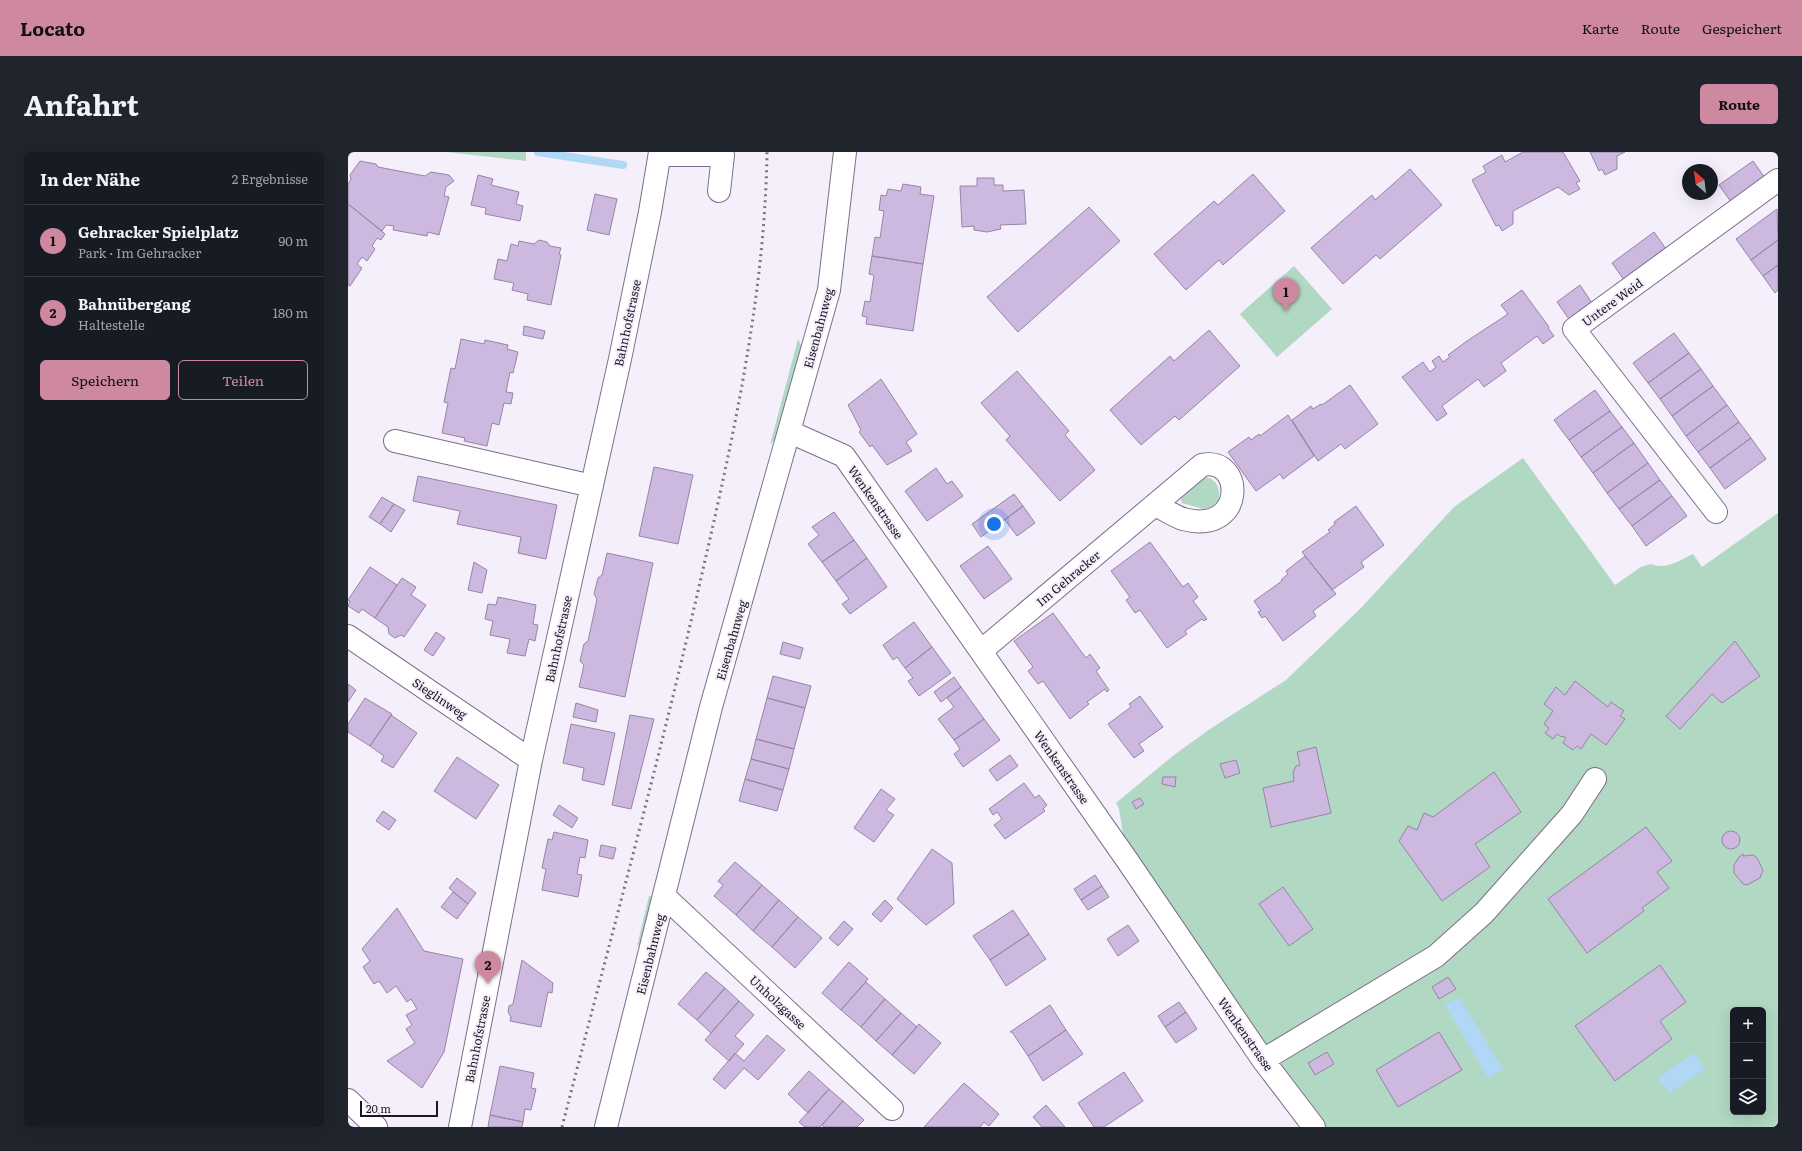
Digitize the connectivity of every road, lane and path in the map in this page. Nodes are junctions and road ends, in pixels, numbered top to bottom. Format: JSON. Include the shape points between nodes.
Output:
{"nodes":[{"id":1,"x":845,"y":152,"type":"edge"},
{"id":2,"x":851,"y":152,"type":"edge"},
{"id":3,"x":660,"y":154,"type":"edge"},
{"id":4,"x":724,"y":154,"type":"edge"},
{"id":5,"x":1778,"y":180,"type":"edge"},
{"id":6,"x":719,"y":191,"type":"dead end"},
{"id":7,"x":790,"y":432,"type":"junction"},
{"id":8,"x":395,"y":441,"type":"dead end"},
{"id":9,"x":592,"y":486,"type":"junction"},
{"id":10,"x":1155,"y":505,"type":"dead end"},
{"id":11,"x":1716,"y":512,"type":"dead end"},
{"id":12,"x":348,"y":636,"type":"edge"},
{"id":13,"x":981,"y":651,"type":"junction"},
{"id":14,"x":531,"y":760,"type":"junction"},
{"id":15,"x":1594,"y":779,"type":"dead end"},
{"id":16,"x":664,"y":896,"type":"junction"},
{"id":17,"x":1263,"y":1060,"type":"junction"},
{"id":18,"x":348,"y":1100,"type":"edge"},
{"id":19,"x":892,"y":1109,"type":"dead end"},
{"id":20,"x":376,"y":1127,"type":"edge"},
{"id":21,"x":460,"y":1127,"type":"edge"},
{"id":22,"x":606,"y":1127,"type":"edge"},
{"id":23,"x":1314,"y":1127,"type":"edge"}],
"edges":[{"from":1,"to":2,"type":"street"},
{"from":1,"to":7,"type":"street","name":"Eisenbahnweg","via":[[829,290]]},
{"from":3,"to":4,"type":"street"},
{"from":3,"to":9,"type":"street","name":"Bahnhofstrasse"},
{"from":4,"to":6,"type":"street"},
{"from":5,"to":11,"type":"street","name":"Untere Weid","via":[[1574,330]]},
{"from":7,"to":13,"type":"street","name":"Wenkenstrasse","via":[[844,456]]},
{"from":7,"to":16,"type":"street","name":"Eisenbahnweg","via":[[711,707]]},
{"from":8,"to":9,"type":"street"},
{"from":9,"to":14,"type":"street","name":"Bahnhofstrasse"},
{"from":10,"to":13,"type":"street","name":"Im Gehracker"},
{"from":12,"to":14,"type":"street","name":"Sieglinweg"},
{"from":13,"to":17,"type":"street","name":"Wenkenstrasse"},
{"from":14,"to":21,"type":"street","name":"Bahnhofstrasse"},
{"from":15,"to":17,"type":"street","via":[[1572,814],[1484,913],[1436,956]]},
{"from":16,"to":19,"type":"street","name":"Unholzgasse"},
{"from":16,"to":22,"type":"street","name":"Eisenbahnweg"},
{"from":17,"to":23,"type":"street","name":"Wenkenstrasse"},
{"from":18,"to":20,"type":"street"}]}
